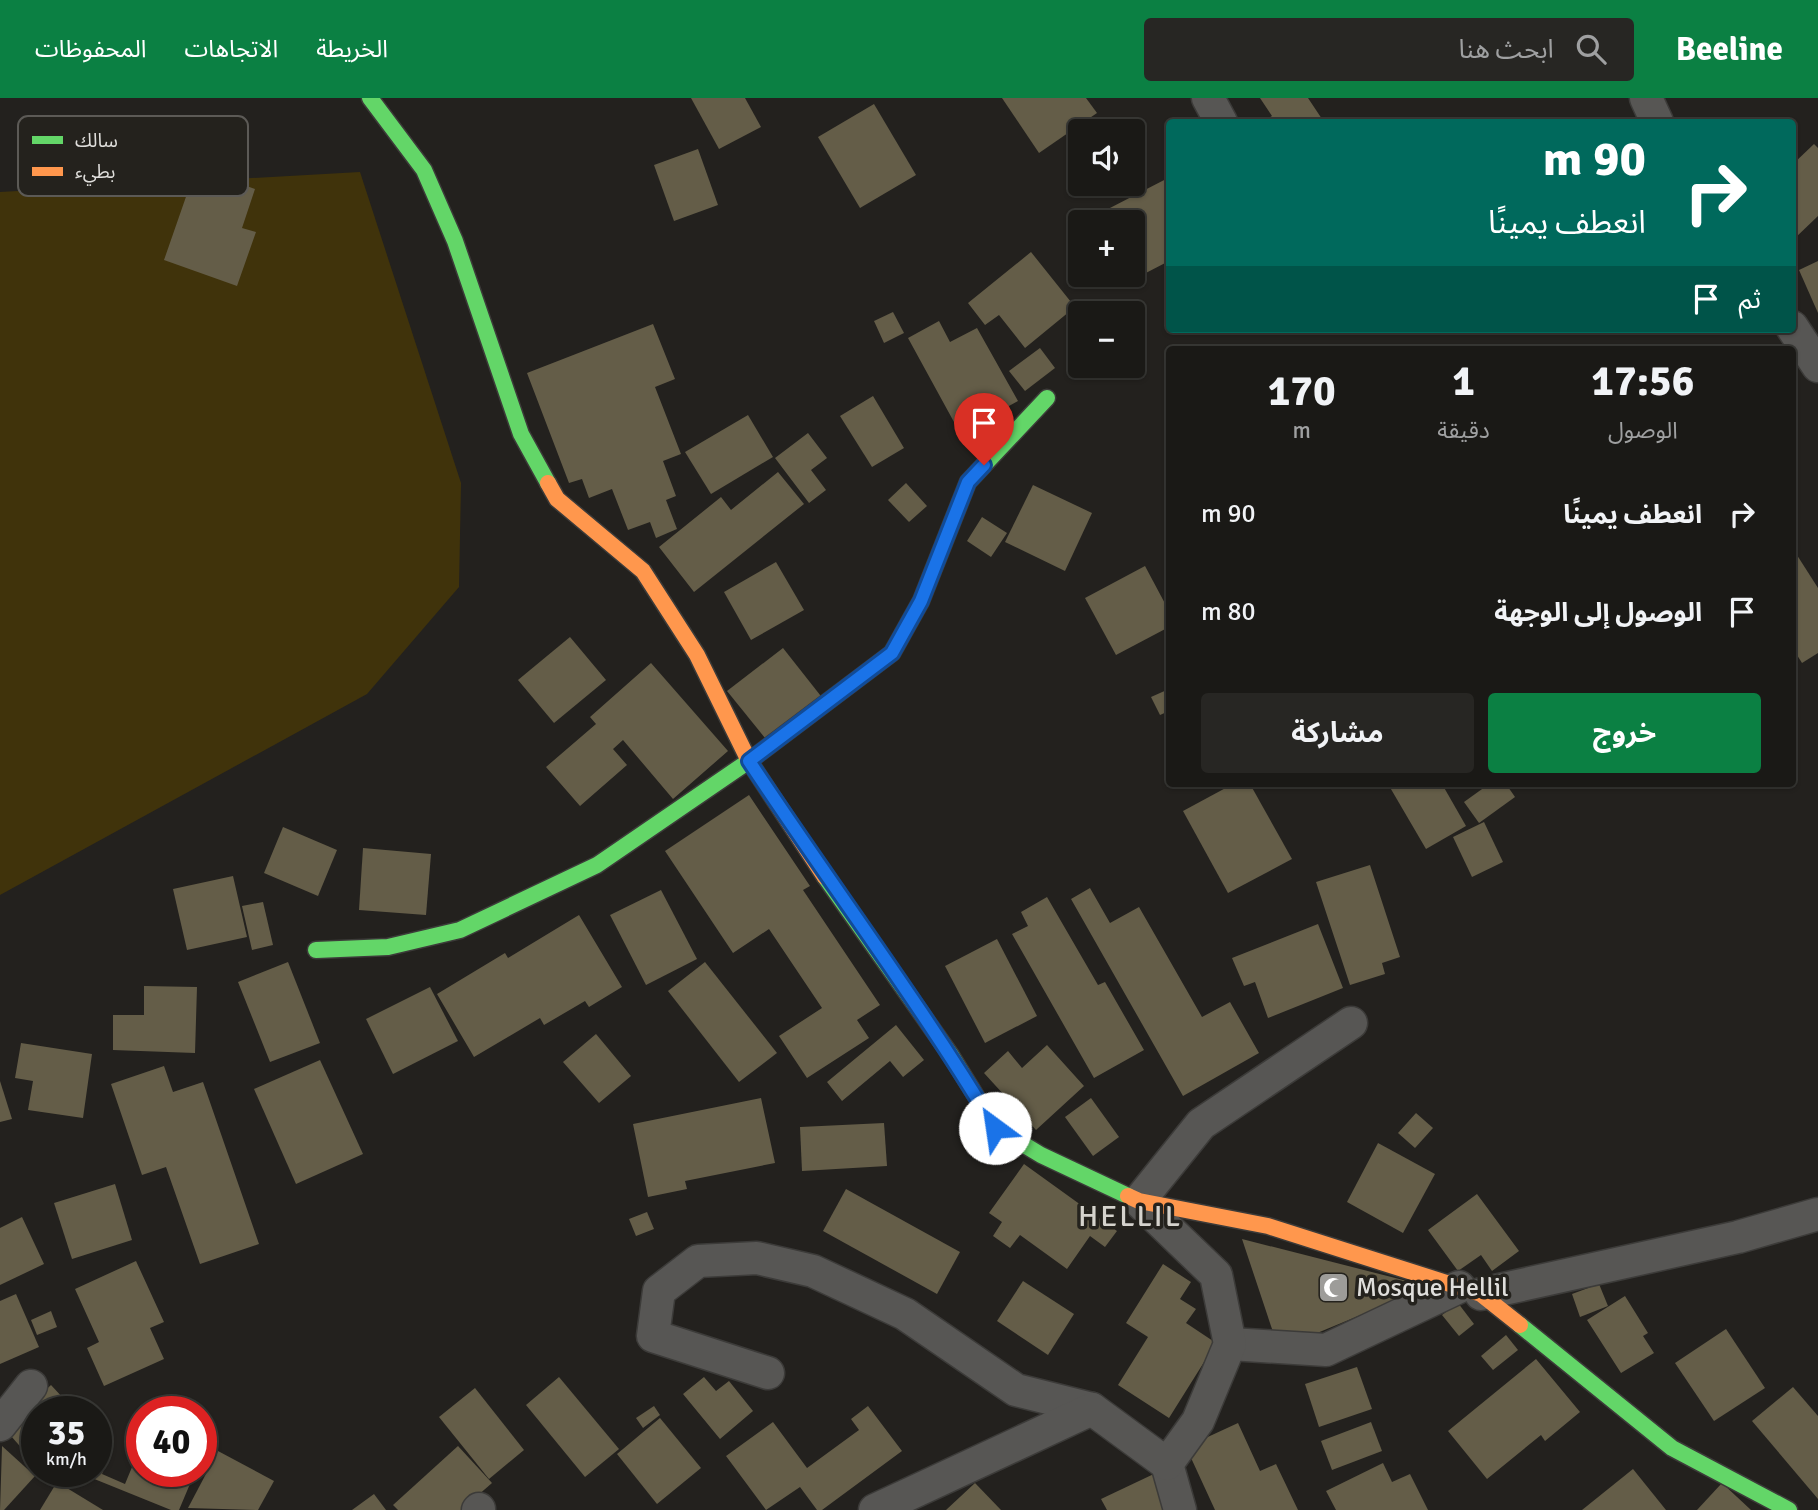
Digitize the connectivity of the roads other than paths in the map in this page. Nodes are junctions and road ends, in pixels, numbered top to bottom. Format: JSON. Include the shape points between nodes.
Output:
{"nodes":[{"id":1,"x":370,"y":98,"type":"edge"},
{"id":2,"x":1208,"y":98,"type":"edge"},
{"id":3,"x":1646,"y":98,"type":"edge"},
{"id":4,"x":1219,"y":119,"type":"edge"},
{"id":5,"x":1656,"y":119,"type":"edge"},
{"id":6,"x":1796,"y":333,"type":"edge"},
{"id":7,"x":1818,"y":366,"type":"edge"},
{"id":8,"x":1047,"y":398,"type":"dead end"},
{"id":9,"x":749,"y":761,"type":"junction"},
{"id":10,"x":316,"y":950,"type":"dead end"},
{"id":11,"x":1352,"y":1023,"type":"dead end"},
{"id":12,"x":1139,"y":1201,"type":"junction"},
{"id":13,"x":1818,"y":1214,"type":"edge"},
{"id":14,"x":1470,"y":1290,"type":"junction"},
{"id":15,"x":1230,"y":1344,"type":"junction"},
{"id":16,"x":768,"y":1373,"type":"dead end"},
{"id":17,"x":31,"y":1386,"type":"dead end"},
{"id":18,"x":1092,"y":1409,"type":"junction"},
{"id":19,"x":0,"y":1425,"type":"edge"},
{"id":20,"x":1167,"y":1464,"type":"junction"},
{"id":21,"x":875,"y":1510,"type":"edge"},
{"id":22,"x":1180,"y":1510,"type":"edge"},
{"id":23,"x":1789,"y":1510,"type":"edge"}],
"edges":[{"from":1,"to":9,"type":"street","via":[[424,170],[455,241],[521,434],[556,499],[643,570],[697,655]]},
{"from":2,"to":4,"type":"street"},
{"from":3,"to":5,"type":"street"},
{"from":6,"to":7,"type":"street"},
{"from":8,"to":9,"type":"street","via":[[968,482],[921,601],[892,653]]},
{"from":9,"to":10,"type":"street","via":[[597,865],[460,930],[388,947]]},
{"from":9,"to":12,"type":"street","via":[[950,1054],[995,1128]]},
{"from":11,"to":12,"type":"street","via":[[1201,1124]]},
{"from":12,"to":14,"type":"street","via":[[1268,1226]]},
{"from":12,"to":15,"type":"street","via":[[1216,1275]]},
{"from":13,"to":14,"type":"street","via":[[1698,1246]]},
{"from":14,"to":15,"type":"street","via":[[1326,1350]]},
{"from":14,"to":23,"type":"street","via":[[1672,1448]]},
{"from":15,"to":20,"type":"street","via":[[1198,1421]]},
{"from":16,"to":18,"type":"street","via":[[653,1336],[659,1290],[698,1261],[757,1258],[813,1271],[905,1314],[1016,1390]]},
{"from":17,"to":19,"type":"street"},
{"from":18,"to":20,"type":"street"},
{"from":18,"to":21,"type":"street"},
{"from":20,"to":22,"type":"street"}]}
